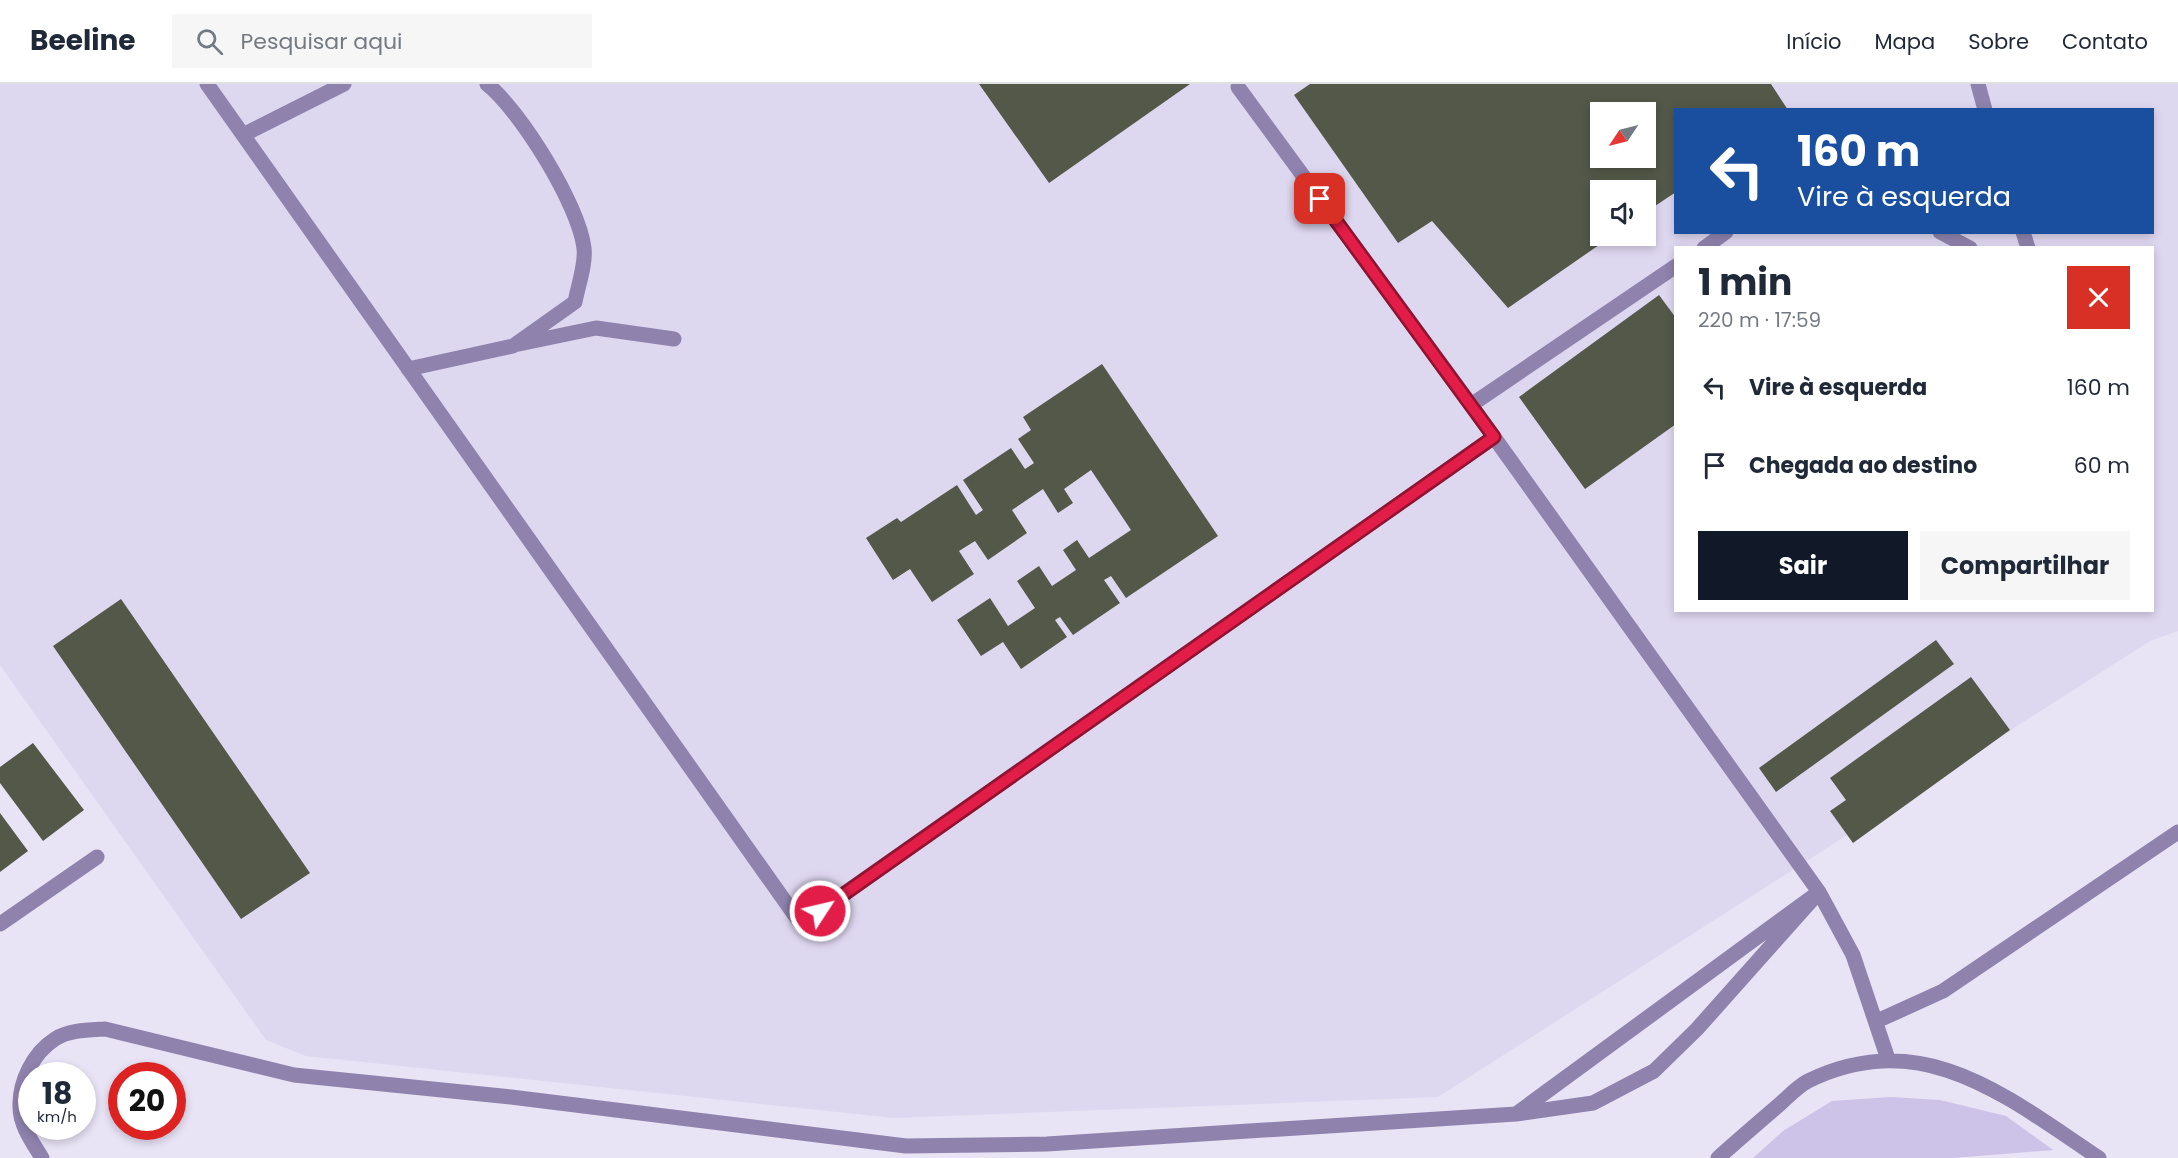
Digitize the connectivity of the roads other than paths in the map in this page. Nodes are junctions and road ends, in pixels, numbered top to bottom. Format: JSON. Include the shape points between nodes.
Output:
{"nodes":[{"id":1,"x":207,"y":84,"type":"edge"},
{"id":2,"x":344,"y":84,"type":"edge"},
{"id":3,"x":487,"y":84,"type":"edge"},
{"id":4,"x":1978,"y":84,"type":"edge"},
{"id":5,"x":1238,"y":87,"type":"dead end"},
{"id":6,"x":1984,"y":108,"type":"edge"},
{"id":7,"x":243,"y":135,"type":"junction"},
{"id":8,"x":1723,"y":234,"type":"edge"},
{"id":9,"x":1944,"y":234,"type":"edge"},
{"id":10,"x":1707,"y":246,"type":"edge"},
{"id":11,"x":1966,"y":246,"type":"edge"},
{"id":12,"x":1674,"y":268,"type":"edge"},
{"id":13,"x":674,"y":339,"type":"dead end"},
{"id":14,"x":513,"y":346,"type":"junction"},
{"id":15,"x":408,"y":369,"type":"junction"},
{"id":16,"x":1471,"y":405,"type":"junction"},
{"id":17,"x":1494,"y":437,"type":"junction"},
{"id":18,"x":2178,"y":832,"type":"edge"},
{"id":19,"x":97,"y":857,"type":"dead end"},
{"id":20,"x":1819,"y":892,"type":"junction"},
{"id":21,"x":0,"y":924,"type":"edge"},
{"id":22,"x":1877,"y":1021,"type":"junction"},
{"id":23,"x":1888,"y":1059,"type":"junction"},
{"id":24,"x":1516,"y":1114,"type":"junction"},
{"id":25,"x":42,"y":1158,"type":"edge"},
{"id":26,"x":1718,"y":1158,"type":"edge"},
{"id":27,"x":2099,"y":1158,"type":"edge"}],
"edges":[{"from":1,"to":7,"type":"street"},
{"from":2,"to":7,"type":"street"},
{"from":3,"to":14,"type":"street","via":[[501,95],[562,184],[584,248],[575,302]]},
{"from":4,"to":6,"type":"street"},
{"from":5,"to":16,"type":"street"},
{"from":7,"to":15,"type":"street"},
{"from":8,"to":10,"type":"street"},
{"from":9,"to":11,"type":"street"},
{"from":12,"to":16,"type":"street"},
{"from":13,"to":14,"type":"street","via":[[596,328]]},
{"from":14,"to":15,"type":"street"},
{"from":15,"to":17,"type":"street","via":[[801,924]]},
{"from":16,"to":17,"type":"street"},
{"from":17,"to":20,"type":"street"},
{"from":18,"to":22,"type":"street","via":[[1943,991]]},
{"from":19,"to":21,"type":"street"},
{"from":20,"to":22,"type":"street","via":[[1853,955]]},
{"from":20,"to":24,"type":"street"},
{"from":20,"to":24,"type":"street","via":[[1697,1029],[1654,1071],[1593,1103]]},
{"from":22,"to":23,"type":"street"},
{"from":23,"to":26,"type":"street","via":[[1853,1065],[1806,1081]]},
{"from":23,"to":27,"type":"street","via":[[1952,1070],[1971,1078]]},
{"from":24,"to":25,"type":"street","via":[[1047,1144],[906,1146],[511,1097],[294,1075],[105,1029],[81,1030],[55,1039],[34,1060],[23,1079],[20,1108],[27,1133]]}]}
